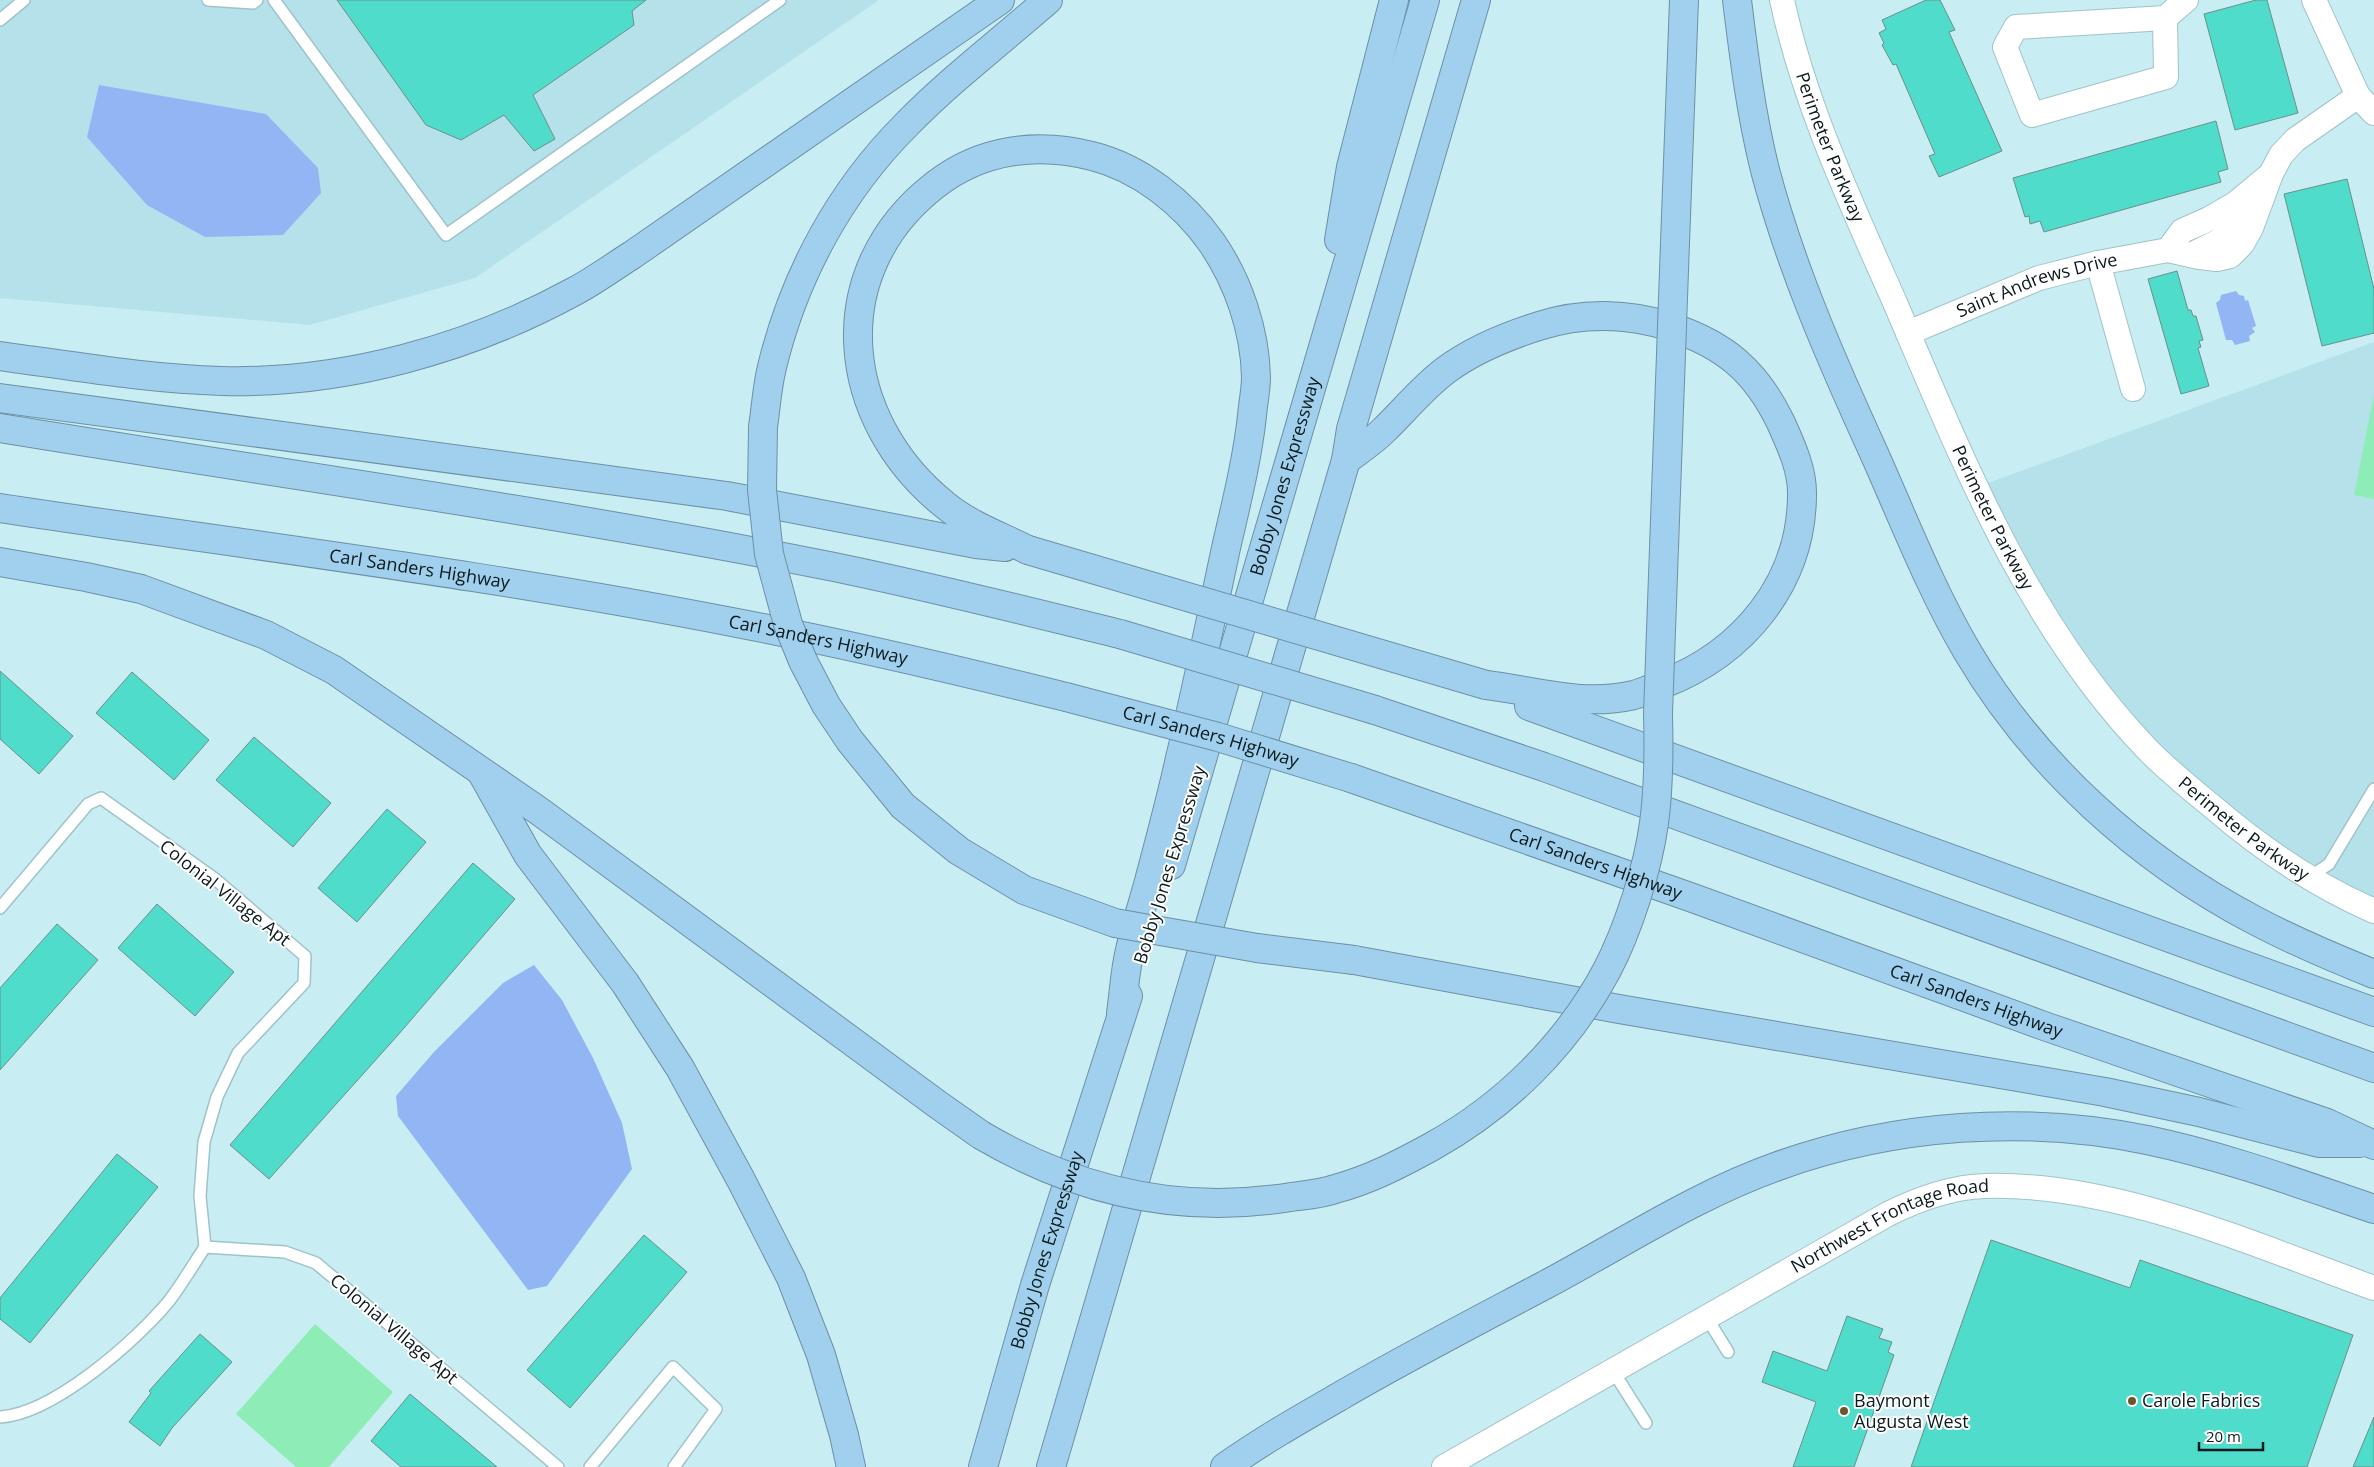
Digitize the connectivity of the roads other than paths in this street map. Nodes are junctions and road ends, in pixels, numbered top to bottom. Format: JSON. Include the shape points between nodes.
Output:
{"nodes":[{"id":1,"x":24,"y":0,"type":"edge"},
{"id":2,"x":208,"y":0,"type":"edge"},
{"id":3,"x":258,"y":0,"type":"edge"},
{"id":4,"x":274,"y":0,"type":"edge"},
{"id":5,"x":780,"y":0,"type":"edge"},
{"id":6,"x":1000,"y":0,"type":"edge"},
{"id":7,"x":1048,"y":0,"type":"edge"},
{"id":8,"x":1394,"y":0,"type":"edge"},
{"id":9,"x":1425,"y":0,"type":"edge"},
{"id":10,"x":1476,"y":0,"type":"edge"},
{"id":11,"x":1494,"y":0,"type":"edge"},
{"id":12,"x":1684,"y":0,"type":"edge"},
{"id":13,"x":1737,"y":0,"type":"edge"},
{"id":14,"x":1782,"y":0,"type":"edge"},
{"id":15,"x":2186,"y":0,"type":"edge"},
{"id":16,"x":2314,"y":0,"type":"edge"},
{"id":17,"x":2165,"y":18,"type":"junction"},
{"id":18,"x":0,"y":20,"type":"edge"},
{"id":19,"x":2358,"y":96,"type":"junction"},
{"id":20,"x":2374,"y":113,"type":"edge"},
{"id":21,"x":2271,"y":174,"type":"junction"},
{"id":22,"x":1422,"y":182,"type":"junction"},
{"id":23,"x":2236,"y":225,"type":"junction"},
{"id":24,"x":2179,"y":252,"type":"junction"},
{"id":25,"x":2098,"y":263,"type":"junction"},
{"id":26,"x":1908,"y":333,"type":"junction"},
{"id":27,"x":1322,"y":352,"type":"junction"},
{"id":28,"x":0,"y":356,"type":"edge"},
{"id":29,"x":2134,"y":389,"type":"dead end"},
{"id":30,"x":0,"y":398,"type":"edge"},
{"id":31,"x":0,"y":428,"type":"edge"},
{"id":32,"x":1346,"y":460,"type":"junction"},
{"id":33,"x":0,"y":508,"type":"edge"},
{"id":34,"x":1028,"y":550,"type":"junction"},
{"id":35,"x":0,"y":562,"type":"edge"},
{"id":36,"x":1486,"y":686,"type":"junction"},
{"id":37,"x":478,"y":768,"type":"junction"},
{"id":38,"x":2374,"y":789,"type":"edge"},
{"id":39,"x":2308,"y":878,"type":"junction"},
{"id":40,"x":0,"y":908,"type":"edge"},
{"id":41,"x":2374,"y":911,"type":"edge"},
{"id":42,"x":2374,"y":974,"type":"edge"},
{"id":43,"x":2374,"y":1012,"type":"edge"},
{"id":44,"x":1121,"y":1013,"type":"junction"},
{"id":45,"x":2374,"y":1068,"type":"edge"},
{"id":46,"x":2372,"y":1144,"type":"edge"},
{"id":47,"x":2374,"y":1209,"type":"edge"},
{"id":48,"x":205,"y":1247,"type":"junction"},
{"id":49,"x":2374,"y":1288,"type":"edge"},
{"id":50,"x":1707,"y":1318,"type":"junction"},
{"id":51,"x":1728,"y":1352,"type":"dead end"},
{"id":52,"x":1613,"y":1371,"type":"junction"},
{"id":53,"x":0,"y":1417,"type":"edge"},
{"id":54,"x":1646,"y":1423,"type":"dead end"},
{"id":55,"x":558,"y":1467,"type":"edge"},
{"id":56,"x":590,"y":1467,"type":"edge"},
{"id":57,"x":674,"y":1467,"type":"edge"},
{"id":58,"x":851,"y":1467,"type":"edge"},
{"id":59,"x":983,"y":1467,"type":"edge"},
{"id":60,"x":1051,"y":1467,"type":"edge"},
{"id":61,"x":1225,"y":1467,"type":"edge"},
{"id":62,"x":1444,"y":1467,"type":"edge"}],
"edges":[{"from":1,"to":18,"type":"lane"},
{"from":2,"to":3,"type":"lane","via":[[254,3]]},
{"from":4,"to":5,"type":"lane","via":[[446,235]]},
{"from":6,"to":28,"type":"highway","via":[[608,270],[558,300],[457,344],[345,372],[271,380],[183,379]]},
{"from":7,"to":46,"type":"highway","bridge":true,"via":[[906,125],[854,186],[814,250],[786,318],[772,369],[763,427],[762,490],[769,554],[788,624],[826,705],[850,741],[903,806],[959,851],[1024,890],[1115,923],[1258,948],[1354,960],[1628,1011],[2105,1092],[2319,1142]]},
{"from":8,"to":27,"type":"highway","via":[[1351,167]]},
{"from":9,"to":27,"type":"highway","name":"Bobby Jones Expressway"},
{"from":10,"to":22,"type":"highway"},
{"from":11,"to":22,"type":"highway"},
{"from":12,"to":37,"type":"highway","bridge":true,"via":[[1659,756],[1654,824],[1635,898],[1608,968],[1587,1004],[1543,1062],[1485,1113],[1454,1134],[1404,1162],[1334,1190],[1227,1204],[1188,1203],[1114,1191],[1042,1167],[981,1135],[937,1104]]},
{"from":13,"to":42,"type":"highway","via":[[1745,67],[1765,168],[1801,284],[1834,366],[1937,592],[1973,660],[2028,738],[2058,772],[2136,843],[2176,872],[2255,920]]},
{"from":14,"to":26,"type":"street","name":"Perimeter Parkway","via":[[1812,106]]},
{"from":15,"to":17,"type":"street"},
{"from":16,"to":19,"type":"street"},
{"from":17,"to":17,"type":"street","via":[[2016,27],[2006,46],[2032,115],[2166,77]]},
{"from":19,"to":20,"type":"street"},
{"from":19,"to":21,"type":"street","name":"Saint Andrews Drive","via":[[2295,140],[2281,155]]},
{"from":21,"to":23,"type":"street","name":"Saint Andrews Drive"},
{"from":21,"to":23,"type":"street","name":"Saint Andrews Drive","via":[[2258,210]]},
{"from":22,"to":32,"type":"highway","via":[[1351,429]]},
{"from":23,"to":24,"type":"street","name":"Saint Andrews Drive","via":[[2210,219],[2182,231]]},
{"from":23,"to":24,"type":"street","name":"Saint Andrews Drive","via":[[2230,256],[2217,259]]},
{"from":24,"to":25,"type":"street","name":"Saint Andrews Drive"},
{"from":25,"to":26,"type":"street","name":"Saint Andrews Drive","via":[[2039,278]]},
{"from":25,"to":29,"type":"street"},
{"from":26,"to":39,"type":"street","name":"Perimeter Parkway","via":[[2016,568],[2088,680],[2147,749],[2183,783]]},
{"from":27,"to":44,"type":"highway","name":"Bobby Jones Expressway","via":[[1145,954]]},
{"from":30,"to":34,"type":"highway","via":[[727,496],[976,544]]},
{"from":31,"to":45,"type":"highway","bridge":true,"via":[[714,544],[943,591],[1120,634],[1375,710],[1553,770]]},
{"from":32,"to":36,"type":"highway","via":[[1382,433],[1414,397],[1444,371],[1469,355],[1540,326],[1570,319],[1599,316],[1644,318],[1700,337],[1725,351],[1764,393],[1788,437],[1802,495],[1792,558],[1781,585],[1747,631],[1724,651],[1685,676],[1635,694],[1565,700]]},
{"from":32,"to":60,"type":"highway"},
{"from":33,"to":46,"type":"highway","name":"Carl Sanders Highway","bridge":true,"via":[[526,586],[716,619],[942,666],[1066,696],[1218,737],[1351,778],[2047,1027],[2327,1123]]},
{"from":34,"to":36,"type":"highway","bridge":true},
{"from":34,"to":44,"type":"highway","via":[[947,507],[902,463],[883,432],[866,391],[857,323],[868,271],[878,248],[921,195],[942,178],[984,157],[1001,152],[1051,148],[1107,159],[1128,169],[1154,186],[1198,224],[1228,272],[1246,312],[1254,348],[1256,380],[1249,444],[1181,756],[1129,951]]},
{"from":35,"to":37,"type":"highway","via":[[141,589],[266,635],[334,670]]},
{"from":36,"to":43,"type":"highway","via":[[1505,698]]},
{"from":37,"to":58,"type":"highway","via":[[528,855],[625,983],[680,1068],[742,1180],[791,1278],[821,1355]]},
{"from":38,"to":39,"type":"lane","via":[[2329,864]]},
{"from":39,"to":41,"type":"street","name":"Perimeter Parkway"},
{"from":40,"to":48,"type":"lane","name":"Colonial Village Apt","via":[[88,804],[101,798],[215,879],[305,956],[304,983],[238,1054],[217,1097],[203,1151],[200,1196]]},
{"from":44,"to":59,"type":"highway","name":"Bobby Jones Expressway","via":[[1035,1284]]},
{"from":47,"to":61,"type":"highway","via":[[2146,1139],[2050,1127],[1943,1129],[1858,1143],[1778,1166],[1684,1208],[1578,1268],[1407,1357],[1274,1434]]},
{"from":48,"to":53,"type":"lane","via":[[169,1301],[114,1356],[66,1392],[13,1416]]},
{"from":48,"to":55,"type":"lane","name":"Colonial Village Apt","via":[[285,1252],[316,1263]]},
{"from":49,"to":50,"type":"street","name":"Northwest Frontage Road","via":[[2137,1204],[2037,1188],[1984,1186],[1942,1193],[1907,1205]]},
{"from":50,"to":51,"type":"lane"},
{"from":50,"to":52,"type":"street","name":"Northwest Frontage Road"},
{"from":52,"to":54,"type":"lane"},
{"from":52,"to":62,"type":"street","name":"Northwest Frontage Road"},
{"from":56,"to":57,"type":"lane","via":[[673,1367],[716,1409]]}]}
